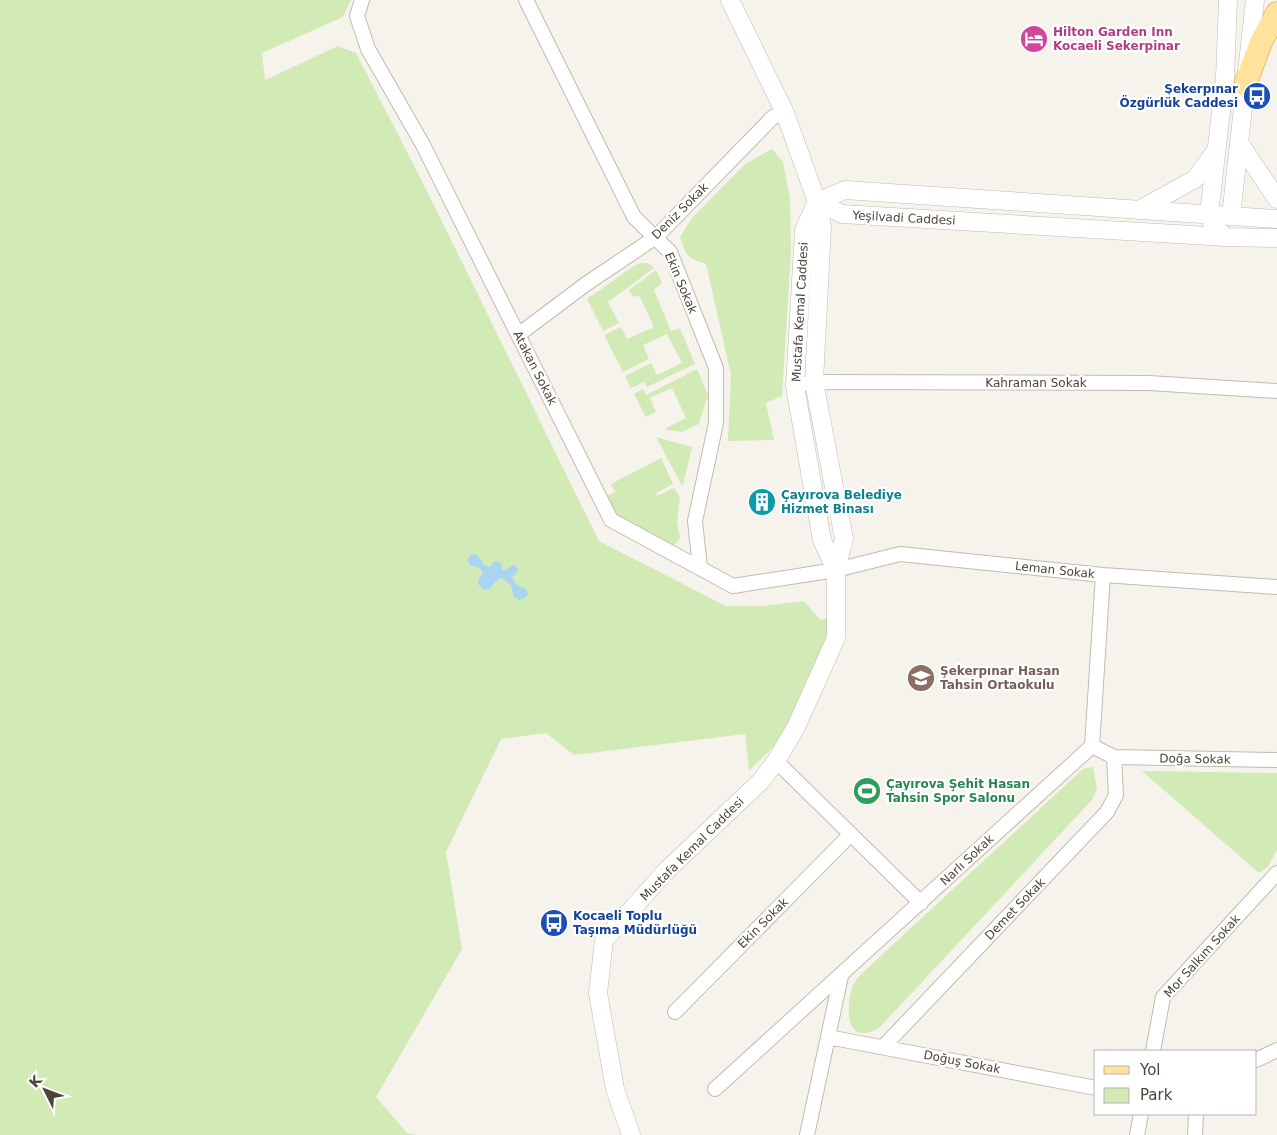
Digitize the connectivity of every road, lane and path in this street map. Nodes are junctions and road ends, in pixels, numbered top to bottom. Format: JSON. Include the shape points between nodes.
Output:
{"nodes":[{"id":1,"x":362,"y":0,"type":"edge"},
{"id":2,"x":526,"y":0,"type":"edge"},
{"id":3,"x":730,"y":0,"type":"edge"},
{"id":4,"x":1228,"y":0,"type":"edge"},
{"id":5,"x":1255,"y":0,"type":"edge"},
{"id":6,"x":1277,"y":13,"type":"edge"},
{"id":7,"x":1245,"y":85,"type":"junction"},
{"id":8,"x":785,"y":113,"type":"junction"},
{"id":9,"x":1240,"y":144,"type":"junction"},
{"id":10,"x":1216,"y":151,"type":"junction"},
{"id":11,"x":1277,"y":199,"type":"edge"},
{"id":12,"x":818,"y":202,"type":"junction"},
{"id":13,"x":1136,"y":211,"type":"junction"},
{"id":14,"x":1208,"y":214,"type":"junction"},
{"id":15,"x":1232,"y":216,"type":"junction"},
{"id":16,"x":1277,"y":219,"type":"edge"},
{"id":17,"x":656,"y":237,"type":"junction"},
{"id":18,"x":1226,"y":237,"type":"junction"},
{"id":19,"x":1277,"y":238,"type":"edge"},
{"id":20,"x":518,"y":335,"type":"junction"},
{"id":21,"x":814,"y":382,"type":"junction"},
{"id":22,"x":795,"y":386,"type":"junction"},
{"id":23,"x":1277,"y":391,"type":"edge"},
{"id":24,"x":700,"y":568,"type":"junction"},
{"id":25,"x":836,"y":570,"type":"junction"},
{"id":26,"x":1104,"y":575,"type":"junction"},
{"id":27,"x":1277,"y":587,"type":"edge"},
{"id":28,"x":1092,"y":746,"type":"junction"},
{"id":29,"x":1114,"y":757,"type":"junction"},
{"id":30,"x":1277,"y":760,"type":"edge"},
{"id":31,"x":776,"y":761,"type":"junction"},
{"id":32,"x":850,"y":834,"type":"junction"},
{"id":33,"x":1277,"y":873,"type":"edge"},
{"id":34,"x":921,"y":903,"type":"junction"},
{"id":35,"x":841,"y":976,"type":"junction"},
{"id":36,"x":675,"y":1012,"type":"dead end"},
{"id":37,"x":828,"y":1037,"type":"junction"},
{"id":38,"x":883,"y":1047,"type":"junction"},
{"id":39,"x":1153,"y":1050,"type":"edge"},
{"id":40,"x":1277,"y":1050,"type":"edge"},
{"id":41,"x":1257,"y":1060,"type":"edge"},
{"id":42,"x":1094,"y":1088,"type":"edge"},
{"id":43,"x":715,"y":1089,"type":"dead end"},
{"id":44,"x":1141,"y":1115,"type":"edge"},
{"id":45,"x":1196,"y":1115,"type":"edge"},
{"id":46,"x":631,"y":1135,"type":"edge"},
{"id":47,"x":807,"y":1135,"type":"edge"},
{"id":48,"x":1137,"y":1135,"type":"edge"},
{"id":49,"x":1194,"y":1135,"type":"edge"}],
"edges":[{"from":1,"to":20,"type":"street","name":"Atakan Sokak","via":[[358,16],[368,49],[423,145]]},
{"from":2,"to":17,"type":"street","name":"Ekin Sokak","via":[[634,217]]},
{"from":3,"to":8,"type":"street","name":"Mustafa Kemal Caddesi"},
{"from":4,"to":10,"type":"street","via":[[1225,78]]},
{"from":5,"to":7,"type":"street"},
{"from":6,"to":7,"type":"main road","via":[[1261,42]]},
{"from":7,"to":9,"type":"street"},
{"from":8,"to":12,"type":"street","name":"Mustafa Kemal Caddesi"},
{"from":8,"to":17,"type":"street","name":"Deniz Sokak","via":[[773,117]]},
{"from":9,"to":11,"type":"street"},
{"from":9,"to":15,"type":"street"},
{"from":10,"to":13,"type":"street","via":[[1196,180]]},
{"from":10,"to":14,"type":"street"},
{"from":12,"to":13,"type":"street","name":"Yeşilvadi Caddesi","via":[[845,190]]},
{"from":12,"to":18,"type":"street","name":"Yeşilvadi Caddesi","via":[[842,214]]},
{"from":12,"to":21,"type":"street","name":"Mustafa Kemal Caddesi","via":[[822,227]]},
{"from":12,"to":22,"type":"street","name":"Mustafa Kemal Caddesi","via":[[804,230]]},
{"from":13,"to":14,"type":"street","name":"Yeşilvadi Caddesi"},
{"from":14,"to":15,"type":"street","name":"Yeşilvadi Caddesi"},
{"from":14,"to":18,"type":"street","via":[[1213,226]]},
{"from":15,"to":16,"type":"street","name":"Yeşilvadi Caddesi"},
{"from":17,"to":20,"type":"street","name":"Deniz Sokak"},
{"from":17,"to":24,"type":"street","name":"Ekin Sokak","via":[[670,252],[716,368],[716,423],[695,522]]},
{"from":18,"to":19,"type":"street","name":"Yeşilvadi Caddesi"},
{"from":20,"to":24,"type":"street","name":"Atakan Sokak","via":[[611,520]]},
{"from":21,"to":22,"type":"street","name":"Kahraman Sokak"},
{"from":21,"to":23,"type":"street","name":"Kahraman Sokak","via":[[1149,383]]},
{"from":21,"to":25,"type":"street","name":"Mustafa Kemal Caddesi","via":[[844,539]]},
{"from":22,"to":25,"type":"street","name":"Mustafa Kemal Caddesi","via":[[822,540]]},
{"from":24,"to":25,"type":"street","name":"Atakan Sokak","via":[[733,586]]},
{"from":25,"to":26,"type":"street","name":"Leman Sokak","via":[[900,554]]},
{"from":25,"to":31,"type":"street","name":"Mustafa Kemal Caddesi","via":[[836,638],[796,727]]},
{"from":26,"to":27,"type":"street","name":"Leman Sokak"},
{"from":26,"to":28,"type":"street"},
{"from":28,"to":29,"type":"street"},
{"from":28,"to":34,"type":"street","name":"Narlı Sokak"},
{"from":29,"to":30,"type":"street","name":"Doğa Sokak"},
{"from":29,"to":38,"type":"street","name":"Demet Sokak","via":[[1116,795],[1107,812]]},
{"from":31,"to":32,"type":"street"},
{"from":31,"to":46,"type":"street","name":"Mustafa Kemal Caddesi","via":[[761,781],[666,870],[604,940],[598,993],[615,1089]]},
{"from":32,"to":34,"type":"street"},
{"from":32,"to":36,"type":"street","name":"Ekin Sokak"},
{"from":33,"to":39,"type":"street","name":"Mor Salkım Sokak","via":[[1163,997]]},
{"from":34,"to":35,"type":"street","name":"Narlı Sokak"},
{"from":35,"to":37,"type":"street"},
{"from":35,"to":43,"type":"street","name":"Narlı Sokak"},
{"from":37,"to":38,"type":"street","name":"Doğuş Sokak"},
{"from":37,"to":47,"type":"street"},
{"from":38,"to":42,"type":"street","name":"Doğuş Sokak"},
{"from":40,"to":41,"type":"street"},
{"from":44,"to":48,"type":"street"},
{"from":45,"to":49,"type":"street"}]}
